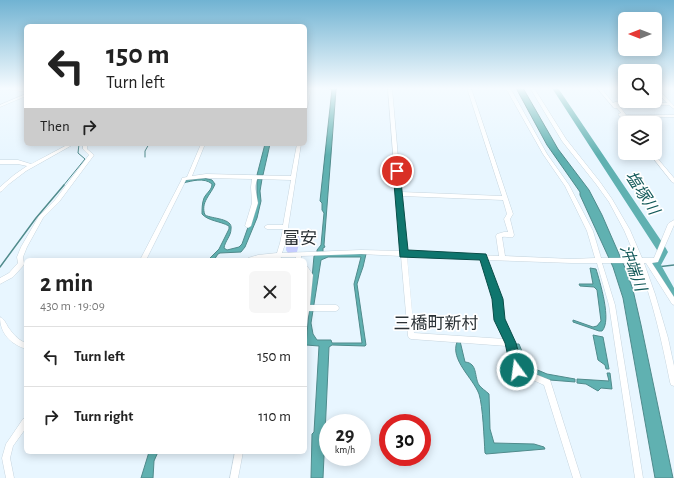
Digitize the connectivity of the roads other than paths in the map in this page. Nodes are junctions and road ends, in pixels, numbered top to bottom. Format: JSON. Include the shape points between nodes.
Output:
{"nodes":[{"id":1,"x":392,"y":110,"type":"edge"},
{"id":2,"x":476,"y":110,"type":"edge"},
{"id":3,"x":521,"y":110,"type":"edge"},
{"id":4,"x":546,"y":110,"type":"edge"},
{"id":5,"x":620,"y":110,"type":"edge"},
{"id":6,"x":674,"y":116,"type":"edge"},
{"id":7,"x":68,"y":146,"type":"edge"},
{"id":8,"x":85,"y":146,"type":"edge"},
{"id":9,"x":203,"y":146,"type":"edge"},
{"id":10,"x":299,"y":146,"type":"edge"},
{"id":11,"x":658,"y":160,"type":"edge"},
{"id":12,"x":0,"y":162,"type":"edge"},
{"id":13,"x":31,"y":166,"type":"junction"},
{"id":14,"x":189,"y":177,"type":"junction"},
{"id":15,"x":256,"y":177,"type":"junction"},
{"id":16,"x":292,"y":178,"type":"junction"},
{"id":17,"x":674,"y":181,"type":"edge"},
{"id":18,"x":0,"y":190,"type":"edge"},
{"id":19,"x":398,"y":194,"type":"junction"},
{"id":20,"x":505,"y":198,"type":"junction"},
{"id":21,"x":674,"y":222,"type":"edge"},
{"id":22,"x":248,"y":226,"type":"dead end"},
{"id":23,"x":267,"y":227,"type":"dead end"},
{"id":24,"x":285,"y":227,"type":"junction"},
{"id":25,"x":310,"y":231,"type":"dead end"},
{"id":26,"x":284,"y":236,"type":"junction"},
{"id":27,"x":403,"y":254,"type":"junction"},
{"id":28,"x":299,"y":257,"type":"edge"},
{"id":29,"x":483,"y":257,"type":"junction"},
{"id":30,"x":502,"y":257,"type":"junction"},
{"id":31,"x":145,"y":258,"type":"edge"},
{"id":32,"x":255,"y":258,"type":"edge"},
{"id":33,"x":278,"y":258,"type":"edge"},
{"id":34,"x":601,"y":260,"type":"junction"},
{"id":35,"x":640,"y":261,"type":"junction"},
{"id":36,"x":648,"y":261,"type":"junction"},
{"id":37,"x":307,"y":271,"type":"edge"},
{"id":38,"x":0,"y":281,"type":"edge"},
{"id":39,"x":307,"y":284,"type":"edge"},
{"id":40,"x":674,"y":302,"type":"edge"},
{"id":41,"x":307,"y":308,"type":"edge"},
{"id":42,"x":336,"y":308,"type":"dead end"},
{"id":43,"x":0,"y":320,"type":"edge"},
{"id":44,"x":510,"y":343,"type":"junction"},
{"id":45,"x":24,"y":345,"type":"edge"},
{"id":46,"x":674,"y":382,"type":"edge"},
{"id":47,"x":24,"y":425,"type":"edge"},
{"id":48,"x":239,"y":454,"type":"edge"},
{"id":49,"x":12,"y":478,"type":"edge"},
{"id":50,"x":234,"y":478,"type":"edge"},
{"id":51,"x":577,"y":478,"type":"edge"},
{"id":52,"x":639,"y":478,"type":"edge"}],
"edges":[{"from":1,"to":19,"type":"street"},
{"from":2,"to":20,"type":"street"},
{"from":3,"to":34,"type":"street","via":[[545,154],[567,185]]},
{"from":4,"to":35,"type":"street","via":[[616,209]]},
{"from":5,"to":6,"type":"street","via":[[625,116]]},
{"from":7,"to":13,"type":"street"},
{"from":8,"to":38,"type":"street","via":[[92,155],[57,201],[41,217],[24,247],[20,257],[21,264],[11,275]]},
{"from":9,"to":14,"type":"street"},
{"from":10,"to":16,"type":"street"},
{"from":11,"to":17,"type":"street"},
{"from":12,"to":13,"type":"street","via":[[18,162]]},
{"from":13,"to":18,"type":"street"},
{"from":14,"to":15,"type":"street"},
{"from":14,"to":31,"type":"street","via":[[184,178]]},
{"from":15,"to":16,"type":"street"},
{"from":15,"to":22,"type":"street","via":[[253,187],[255,203]]},
{"from":16,"to":24,"type":"street"},
{"from":19,"to":20,"type":"street"},
{"from":19,"to":27,"type":"street"},
{"from":20,"to":30,"type":"street","via":[[510,214],[507,219],[511,235],[499,236]]},
{"from":21,"to":36,"type":"street","via":[[656,260]]},
{"from":23,"to":24,"type":"street"},
{"from":24,"to":26,"type":"street"},
{"from":25,"to":26,"type":"street"},
{"from":26,"to":33,"type":"street"},
{"from":27,"to":28,"type":"street","via":[[361,252]]},
{"from":27,"to":29,"type":"street"},
{"from":27,"to":44,"type":"street","via":[[411,336]]},
{"from":28,"to":33,"type":"street"},
{"from":29,"to":30,"type":"street"},
{"from":29,"to":44,"type":"street","via":[[498,299],[500,320]]},
{"from":30,"to":34,"type":"street"},
{"from":32,"to":33,"type":"street"},
{"from":34,"to":35,"type":"street"},
{"from":34,"to":52,"type":"street","via":[[612,305]]},
{"from":35,"to":36,"type":"street"},
{"from":35,"to":46,"type":"street","via":[[659,319]]},
{"from":36,"to":40,"type":"street"},
{"from":37,"to":39,"type":"street","via":[[310,275]]},
{"from":41,"to":42,"type":"street"},
{"from":43,"to":45,"type":"street","via":[[6,332]]},
{"from":44,"to":51,"type":"street","via":[[517,370],[547,383]]},
{"from":47,"to":49,"type":"street","via":[[10,444],[6,458]]},
{"from":48,"to":50,"type":"street"}]}
